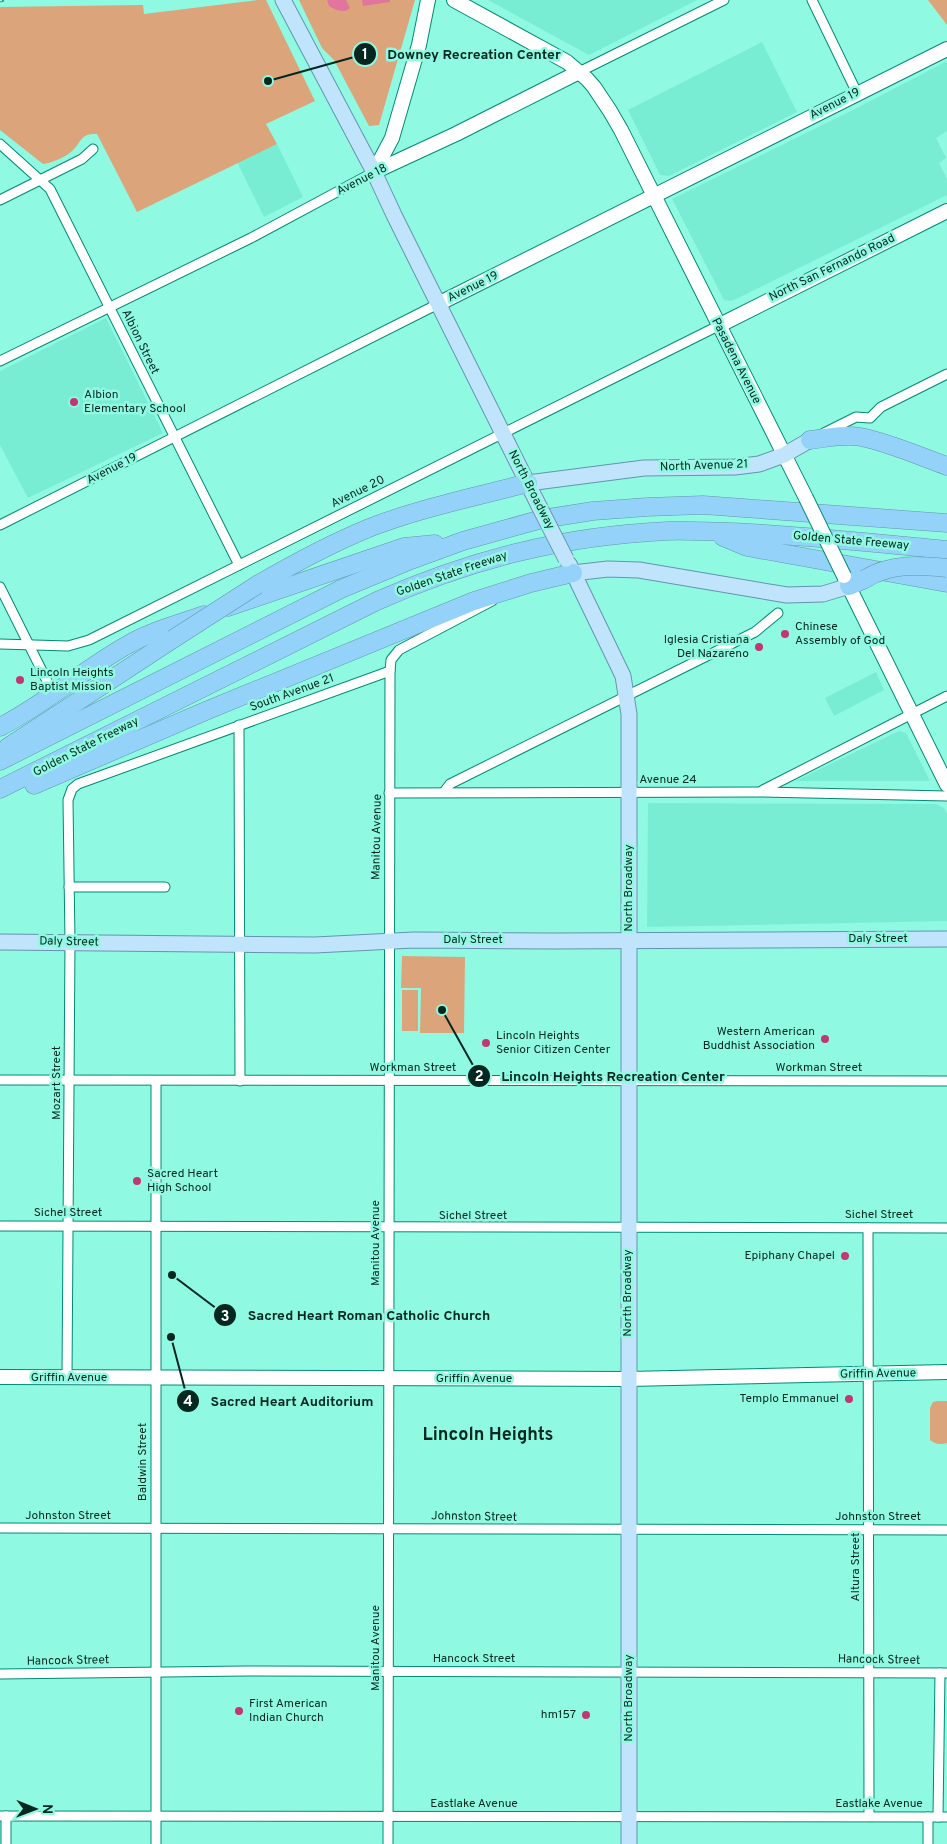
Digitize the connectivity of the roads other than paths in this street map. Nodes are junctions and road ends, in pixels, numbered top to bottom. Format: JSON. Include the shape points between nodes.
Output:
{"nodes":[{"id":1,"x":283,"y":0,"type":"edge"},
{"id":2,"x":428,"y":0,"type":"edge"},
{"id":3,"x":454,"y":0,"type":"edge"},
{"id":4,"x":724,"y":0,"type":"edge"},
{"id":5,"x":812,"y":0,"type":"edge"},
{"id":6,"x":947,"y":49,"type":"edge"},
{"id":7,"x":579,"y":72,"type":"junction"},
{"id":8,"x":857,"y":93,"type":"junction"},
{"id":9,"x":0,"y":144,"type":"edge"},
{"id":10,"x":93,"y":149,"type":"dead end"},
{"id":11,"x":374,"y":172,"type":"junction"},
{"id":12,"x":40,"y":180,"type":"junction"},
{"id":13,"x":653,"y":195,"type":"junction"},
{"id":14,"x":0,"y":200,"type":"edge"},
{"id":15,"x":947,"y":211,"type":"edge"},
{"id":16,"x":438,"y":304,"type":"junction"},
{"id":17,"x":109,"y":307,"type":"junction"},
{"id":18,"x":718,"y":326,"type":"junction"},
{"id":19,"x":0,"y":361,"type":"edge"},
{"id":20,"x":947,"y":374,"type":"edge"},
{"id":21,"x":503,"y":433,"type":"junction"},
{"id":22,"x":174,"y":437,"type":"junction"},
{"id":23,"x":810,"y":440,"type":"junction"},
{"id":24,"x":784,"y":455,"type":"junction"},
{"id":25,"x":947,"y":466,"type":"edge"},
{"id":26,"x":528,"y":483,"type":"junction"},
{"id":27,"x":947,"y":523,"type":"edge"},
{"id":28,"x":0,"y":526,"type":"edge"},
{"id":29,"x":711,"y":532,"type":"junction"},
{"id":30,"x":463,"y":541,"type":"junction"},
{"id":31,"x":947,"y":550,"type":"edge"},
{"id":32,"x":239,"y":565,"type":"junction"},
{"id":33,"x":570,"y":566,"type":"junction"},
{"id":34,"x":947,"y":568,"type":"edge"},
{"id":35,"x":852,"y":580,"type":"junction"},
{"id":36,"x":947,"y":583,"type":"edge"},
{"id":37,"x":0,"y":587,"type":"edge"},
{"id":38,"x":499,"y":594,"type":"junction"},
{"id":39,"x":778,"y":613,"type":"dead end"},
{"id":40,"x":0,"y":644,"type":"edge"},
{"id":41,"x":29,"y":644,"type":"junction"},
{"id":42,"x":390,"y":671,"type":"junction"},
{"id":43,"x":47,"y":681,"type":"dead end"},
{"id":44,"x":627,"y":694,"type":"junction"},
{"id":45,"x":947,"y":696,"type":"edge"},
{"id":46,"x":911,"y":715,"type":"junction"},
{"id":47,"x":239,"y":725,"type":"junction"},
{"id":48,"x":0,"y":727,"type":"edge"},
{"id":49,"x":0,"y":752,"type":"edge"},
{"id":50,"x":0,"y":761,"type":"edge"},
{"id":51,"x":947,"y":785,"type":"edge"},
{"id":52,"x":0,"y":789,"type":"edge"},
{"id":53,"x":72,"y":789,"type":"joint"},
{"id":54,"x":444,"y":792,"type":"junction"},
{"id":55,"x":761,"y":792,"type":"junction"},
{"id":56,"x":390,"y":793,"type":"junction"},
{"id":57,"x":629,"y":793,"type":"junction"},
{"id":58,"x":0,"y":795,"type":"edge"},
{"id":59,"x":947,"y":796,"type":"edge"},
{"id":60,"x":69,"y":887,"type":"junction"},
{"id":61,"x":165,"y":887,"type":"dead end"},
{"id":62,"x":947,"y":939,"type":"edge"},
{"id":63,"x":388,"y":940,"type":"junction"},
{"id":64,"x":629,"y":941,"type":"junction"},
{"id":65,"x":0,"y":942,"type":"edge"},
{"id":66,"x":70,"y":942,"type":"junction"},
{"id":67,"x":240,"y":945,"type":"junction"},
{"id":68,"x":69,"y":1079,"type":"junction"},
{"id":69,"x":0,"y":1080,"type":"edge"},
{"id":70,"x":156,"y":1081,"type":"junction"},
{"id":71,"x":240,"y":1081,"type":"junction"},
{"id":72,"x":389,"y":1081,"type":"junction"},
{"id":73,"x":629,"y":1081,"type":"junction"},
{"id":74,"x":947,"y":1081,"type":"edge"},
{"id":75,"x":155,"y":1225,"type":"junction"},
{"id":76,"x":0,"y":1226,"type":"edge"},
{"id":77,"x":69,"y":1226,"type":"junction"},
{"id":78,"x":388,"y":1228,"type":"junction"},
{"id":79,"x":628,"y":1228,"type":"junction"},
{"id":80,"x":868,"y":1228,"type":"junction"},
{"id":81,"x":947,"y":1228,"type":"edge"},
{"id":82,"x":947,"y":1372,"type":"edge"},
{"id":83,"x":868,"y":1373,"type":"junction"},
{"id":84,"x":0,"y":1377,"type":"edge"},
{"id":85,"x":68,"y":1378,"type":"junction"},
{"id":86,"x":155,"y":1379,"type":"junction"},
{"id":87,"x":388,"y":1379,"type":"junction"},
{"id":88,"x":628,"y":1379,"type":"junction"},
{"id":89,"x":0,"y":1528,"type":"edge"},
{"id":90,"x":156,"y":1528,"type":"junction"},
{"id":91,"x":389,"y":1528,"type":"junction"},
{"id":92,"x":628,"y":1530,"type":"junction"},
{"id":93,"x":868,"y":1530,"type":"junction"},
{"id":94,"x":947,"y":1530,"type":"edge"},
{"id":95,"x":157,"y":1672,"type":"junction"},
{"id":96,"x":389,"y":1672,"type":"junction"},
{"id":97,"x":629,"y":1672,"type":"junction"},
{"id":98,"x":869,"y":1672,"type":"junction"},
{"id":99,"x":943,"y":1673,"type":"edge"},
{"id":100,"x":0,"y":1674,"type":"edge"},
{"id":101,"x":3,"y":1816,"type":"edge"},
{"id":102,"x":156,"y":1816,"type":"junction"},
{"id":103,"x":388,"y":1816,"type":"junction"},
{"id":104,"x":629,"y":1816,"type":"junction"},
{"id":105,"x":869,"y":1816,"type":"junction"},
{"id":106,"x":928,"y":1817,"type":"junction"},
{"id":107,"x":943,"y":1817,"type":"edge"},
{"id":108,"x":6,"y":1844,"type":"edge"},
{"id":109,"x":156,"y":1844,"type":"edge"},
{"id":110,"x":388,"y":1844,"type":"edge"},
{"id":111,"x":629,"y":1844,"type":"edge"},
{"id":112,"x":928,"y":1844,"type":"edge"}],
"edges":[{"from":1,"to":11,"type":"main road","name":"North Broadway"},
{"from":2,"to":11,"type":"main road","via":[[419,45],[392,138]]},
{"from":3,"to":7,"type":"main road","name":"Pasadena Avenue","via":[[567,62]]},
{"from":4,"to":7,"type":"street","name":"Avenue 18"},
{"from":5,"to":8,"type":"street"},
{"from":6,"to":8,"type":"main road","name":"Avenue 19"},
{"from":7,"to":11,"type":"main road","name":"Avenue 18"},
{"from":7,"to":13,"type":"main road","name":"Pasadena Avenue","via":[[610,111]]},
{"from":8,"to":13,"type":"main road","name":"Avenue 19"},
{"from":9,"to":12,"type":"street","name":"Albion Street"},
{"from":10,"to":12,"type":"street","via":[[82,159]]},
{"from":11,"to":16,"type":"main road","name":"North Broadway"},
{"from":11,"to":17,"type":"street","name":"Avenue 18","via":[[251,238]]},
{"from":12,"to":14,"type":"street"},
{"from":12,"to":17,"type":"street","name":"Albion Street","via":[[50,190]]},
{"from":13,"to":16,"type":"main road","name":"Avenue 19"},
{"from":13,"to":18,"type":"main road","name":"Pasadena Avenue"},
{"from":15,"to":18,"type":"main road","name":"North San Fernando Road"},
{"from":16,"to":21,"type":"main road","name":"North Broadway"},
{"from":16,"to":22,"type":"street","name":"Avenue 19"},
{"from":17,"to":19,"type":"street","name":"Avenue 18"},
{"from":17,"to":22,"type":"street","name":"Albion Street"},
{"from":18,"to":21,"type":"street","name":"Avenue 20"},
{"from":18,"to":24,"type":"main road","name":"Pasadena Avenue"},
{"from":20,"to":23,"type":"street","name":"North Avenue 21","via":[[881,407],[870,418],[856,417]]},
{"from":21,"to":26,"type":"main road","name":"North Broadway"},
{"from":21,"to":32,"type":"street","name":"Avenue 20"},
{"from":22,"to":28,"type":"street","name":"Avenue 19"},
{"from":22,"to":32,"type":"street","name":"Albion Street"},
{"from":23,"to":24,"type":"main road","name":"North Avenue 21"},
{"from":23,"to":25,"type":"highway","via":[[860,437]]},
{"from":24,"to":26,"type":"main road","name":"North Avenue 21","via":[[743,466],[644,468]]},
{"from":24,"to":35,"type":"main road","name":"Pasadena Avenue","bridge":true},
{"from":26,"to":33,"type":"main road","name":"North Broadway","bridge":true},
{"from":26,"to":49,"type":"highway","bridge":true,"via":[[405,516],[370,528],[297,562]]},
{"from":27,"to":30,"type":"highway","name":"Golden State Freeway","via":[[703,505],[646,507],[542,519]]},
{"from":29,"to":31,"type":"highway","name":"Golden State Freeway"},
{"from":29,"to":36,"type":"highway","via":[[747,547]]},
{"from":29,"to":52,"type":"highway","name":"Golden State Freeway","via":[[669,531],[583,539],[522,550],[417,584]]},
{"from":30,"to":48,"type":"highway","via":[[404,547],[131,642]]},
{"from":30,"to":50,"type":"highway","name":"Golden State Freeway","via":[[341,589]]},
{"from":32,"to":41,"type":"street","name":"Avenue 20","via":[[78,645]]},
{"from":33,"to":35,"type":"main road","via":[[639,570],[787,595],[823,594]]},
{"from":33,"to":38,"type":"highway"},
{"from":33,"to":44,"type":"main road","name":"North Broadway","via":[[623,676]]},
{"from":34,"to":35,"type":"highway","bridge":true,"via":[[897,567]]},
{"from":35,"to":46,"type":"main road","name":"Pasadena Avenue"},
{"from":37,"to":41,"type":"street"},
{"from":38,"to":42,"type":"street","via":[[490,604],[399,650],[391,660]]},
{"from":38,"to":58,"type":"highway","via":[[474,601],[208,710],[30,787]]},
{"from":39,"to":44,"type":"street","via":[[755,632]]},
{"from":40,"to":41,"type":"street","name":"Avenue 20"},
{"from":41,"to":43,"type":"street"},
{"from":42,"to":47,"type":"street","name":"South Avenue 21"},
{"from":42,"to":56,"type":"street","name":"Manitou Avenue"},
{"from":44,"to":54,"type":"street","via":[[450,784]]},
{"from":44,"to":57,"type":"main road","name":"North Broadway"},
{"from":45,"to":46,"type":"street"},
{"from":46,"to":51,"type":"main road","name":"Pasadena Avenue"},
{"from":46,"to":55,"type":"street"},
{"from":47,"to":53,"type":"street","name":"South Avenue 21","via":[[78,784]]},
{"from":47,"to":67,"type":"street"},
{"from":53,"to":60,"type":"street","name":"Mozart Street","via":[[68,798]]},
{"from":54,"to":56,"type":"street","name":"Avenue 24"},
{"from":54,"to":57,"type":"street","name":"Avenue 24"},
{"from":55,"to":57,"type":"street","name":"Avenue 24"},
{"from":55,"to":59,"type":"street","name":"Avenue 24"},
{"from":56,"to":63,"type":"street","name":"Manitou Avenue"},
{"from":57,"to":64,"type":"main road","name":"North Broadway"},
{"from":60,"to":61,"type":"street"},
{"from":60,"to":66,"type":"street","name":"Mozart Street"},
{"from":62,"to":64,"type":"main road","name":"Daly Street"},
{"from":63,"to":64,"type":"main road","name":"Daly Street"},
{"from":63,"to":67,"type":"main road","name":"Daly Street","via":[[315,945]]},
{"from":63,"to":72,"type":"street","name":"Manitou Avenue"},
{"from":64,"to":73,"type":"main road","name":"North Broadway"},
{"from":65,"to":66,"type":"main road","name":"Daly Street"},
{"from":66,"to":67,"type":"main road","name":"Daly Street"},
{"from":66,"to":68,"type":"street","name":"Mozart Street"},
{"from":67,"to":71,"type":"street"},
{"from":68,"to":69,"type":"street","name":"Workman Street"},
{"from":68,"to":70,"type":"street","name":"Workman Street"},
{"from":68,"to":77,"type":"street","name":"Mozart Street"},
{"from":70,"to":71,"type":"street","name":"Workman Street"},
{"from":70,"to":75,"type":"street","name":"Baldwin Street"},
{"from":71,"to":72,"type":"street","name":"Workman Street"},
{"from":72,"to":73,"type":"street","name":"Workman Street"},
{"from":72,"to":78,"type":"street","name":"Manitou Avenue"},
{"from":73,"to":74,"type":"street","name":"Workman Street"},
{"from":73,"to":79,"type":"main road","name":"North Broadway"},
{"from":75,"to":77,"type":"street","name":"Sichel Street"},
{"from":75,"to":78,"type":"street","name":"Sichel Street"},
{"from":75,"to":86,"type":"street","name":"Baldwin Street"},
{"from":76,"to":77,"type":"street","name":"Sichel Street"},
{"from":77,"to":85,"type":"street","name":"Mozart Street"},
{"from":78,"to":79,"type":"street","name":"Sichel Street"},
{"from":78,"to":87,"type":"street","name":"Manitou Avenue"},
{"from":79,"to":80,"type":"street","name":"Sichel Street"},
{"from":79,"to":88,"type":"main road","name":"North Broadway"},
{"from":80,"to":81,"type":"street","name":"Sichel Street"},
{"from":80,"to":83,"type":"street","name":"Altura Street"},
{"from":82,"to":83,"type":"main road","name":"Griffin Avenue"},
{"from":83,"to":88,"type":"main road","name":"Griffin Avenue"},
{"from":83,"to":93,"type":"street","name":"Altura Street"},
{"from":84,"to":85,"type":"main road","name":"Griffin Avenue"},
{"from":85,"to":86,"type":"main road","name":"Griffin Avenue"},
{"from":86,"to":87,"type":"main road","name":"Griffin Avenue"},
{"from":86,"to":90,"type":"street","name":"Baldwin Street"},
{"from":87,"to":88,"type":"main road","name":"Griffin Avenue"},
{"from":87,"to":91,"type":"street","name":"Manitou Avenue"},
{"from":88,"to":92,"type":"main road","name":"North Broadway"},
{"from":89,"to":90,"type":"street","name":"Johnston Street"},
{"from":90,"to":91,"type":"street","name":"Johnston Street"},
{"from":90,"to":95,"type":"street","name":"Baldwin Street"},
{"from":91,"to":92,"type":"street","name":"Johnston Street"},
{"from":91,"to":96,"type":"street","name":"Manitou Avenue"},
{"from":92,"to":93,"type":"street","name":"Johnston Street"},
{"from":92,"to":97,"type":"main road","name":"North Broadway"},
{"from":93,"to":94,"type":"street","name":"Johnston Street"},
{"from":93,"to":98,"type":"street","name":"Altura Street"},
{"from":95,"to":96,"type":"street","name":"Hancock Street"},
{"from":95,"to":100,"type":"street","name":"Hancock Street"},
{"from":95,"to":102,"type":"street","name":"Baldwin Street"},
{"from":96,"to":97,"type":"street","name":"Hancock Street"},
{"from":96,"to":103,"type":"street","name":"Manitou Avenue"},
{"from":97,"to":98,"type":"street","name":"Hancock Street"},
{"from":97,"to":104,"type":"main road","name":"North Broadway"},
{"from":98,"to":99,"type":"street","name":"Hancock Street"},
{"from":98,"to":105,"type":"street","name":"Altura Street"},
{"from":99,"to":107,"type":"street"},
{"from":101,"to":102,"type":"street","name":"Eastlake Avenue"},
{"from":101,"to":108,"type":"street"},
{"from":102,"to":103,"type":"street","name":"Eastlake Avenue"},
{"from":102,"to":109,"type":"street","name":"Baldwin Street"},
{"from":103,"to":104,"type":"street","name":"Eastlake Avenue"},
{"from":103,"to":110,"type":"street","name":"Manitou Avenue"},
{"from":104,"to":105,"type":"street","name":"Eastlake Avenue"},
{"from":104,"to":111,"type":"main road","name":"North Broadway"},
{"from":105,"to":106,"type":"street","name":"Eastlake Avenue"},
{"from":106,"to":107,"type":"street","name":"Eastlake Avenue"},
{"from":106,"to":112,"type":"street"}]}
